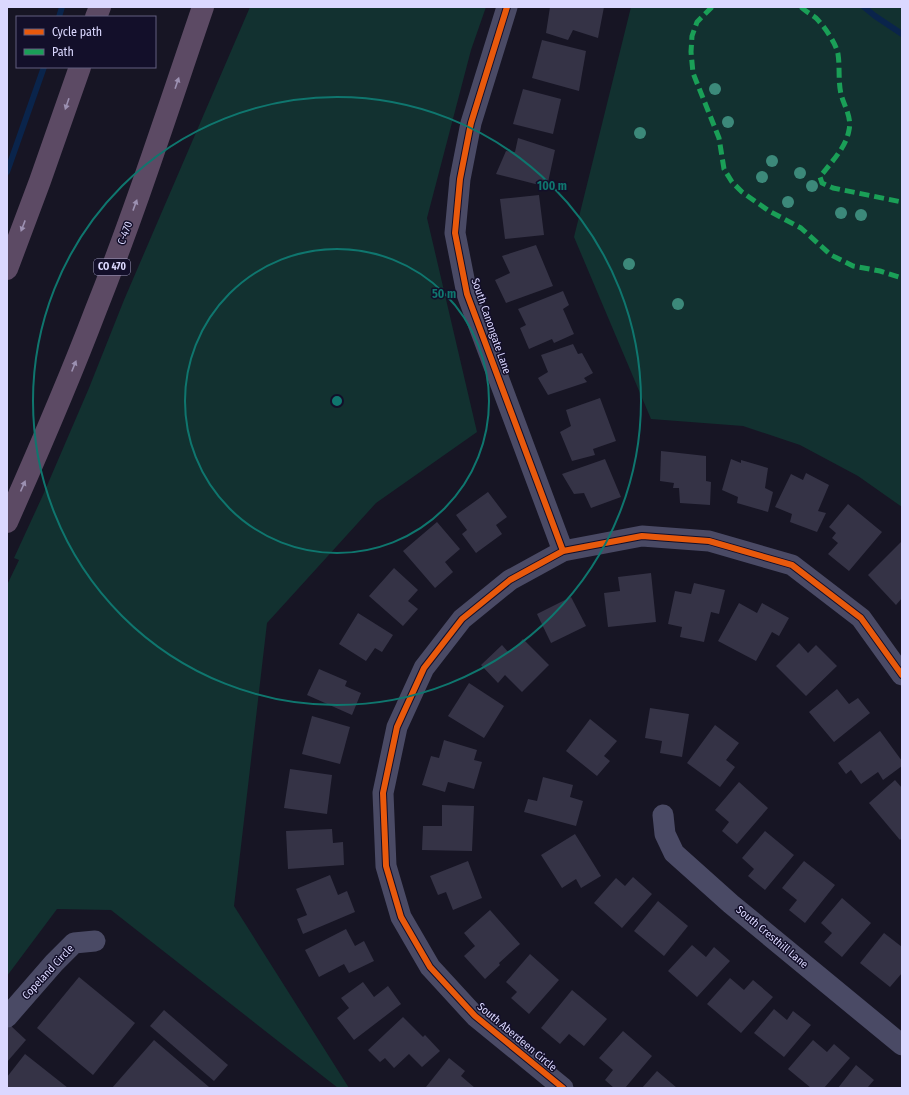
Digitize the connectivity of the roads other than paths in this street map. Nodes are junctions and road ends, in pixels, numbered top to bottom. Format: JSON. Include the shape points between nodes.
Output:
{"nodes":[{"id":1,"x":203,"y":7,"type":"edge"},
{"id":2,"x":507,"y":7,"type":"edge"},
{"id":3,"x":80,"y":68,"type":"edge"},
{"id":4,"x":7,"y":269,"type":"edge"},
{"id":5,"x":7,"y":522,"type":"edge"},
{"id":6,"x":563,"y":552,"type":"junction"},
{"id":7,"x":902,"y":675,"type":"edge"},
{"id":8,"x":663,"y":815,"type":"dead end"},
{"id":9,"x":95,"y":941,"type":"dead end"},
{"id":10,"x":7,"y":1017,"type":"edge"},
{"id":11,"x":902,"y":1045,"type":"edge"},
{"id":12,"x":563,"y":1088,"type":"edge"}],
"edges":[{"from":5,"to":1,"type":"highway","name":"C-470","number":"CO 470","one_way":true,"via":[[98,305]]},
{"from":2,"to":6,"type":"street","name":"South Canongate Lane","via":[[471,123],[460,179],[455,234],[467,294]]},
{"from":3,"to":4,"type":"highway","one_way":true},
{"from":6,"to":7,"type":"street","name":"South Aberdeen Circle","via":[[642,536],[709,542],[792,565],[861,618]]},
{"from":6,"to":12,"type":"street","name":"South Aberdeen Circle","via":[[510,580],[462,619],[424,668],[397,727],[383,793],[386,866],[401,917],[430,967],[475,1016]]},
{"from":8,"to":11,"type":"street","name":"South Cresthill Lane","via":[[665,834],[674,853],[731,904]]},
{"from":9,"to":10,"type":"street","name":"Copeland Circle","via":[[74,943]]}]}
